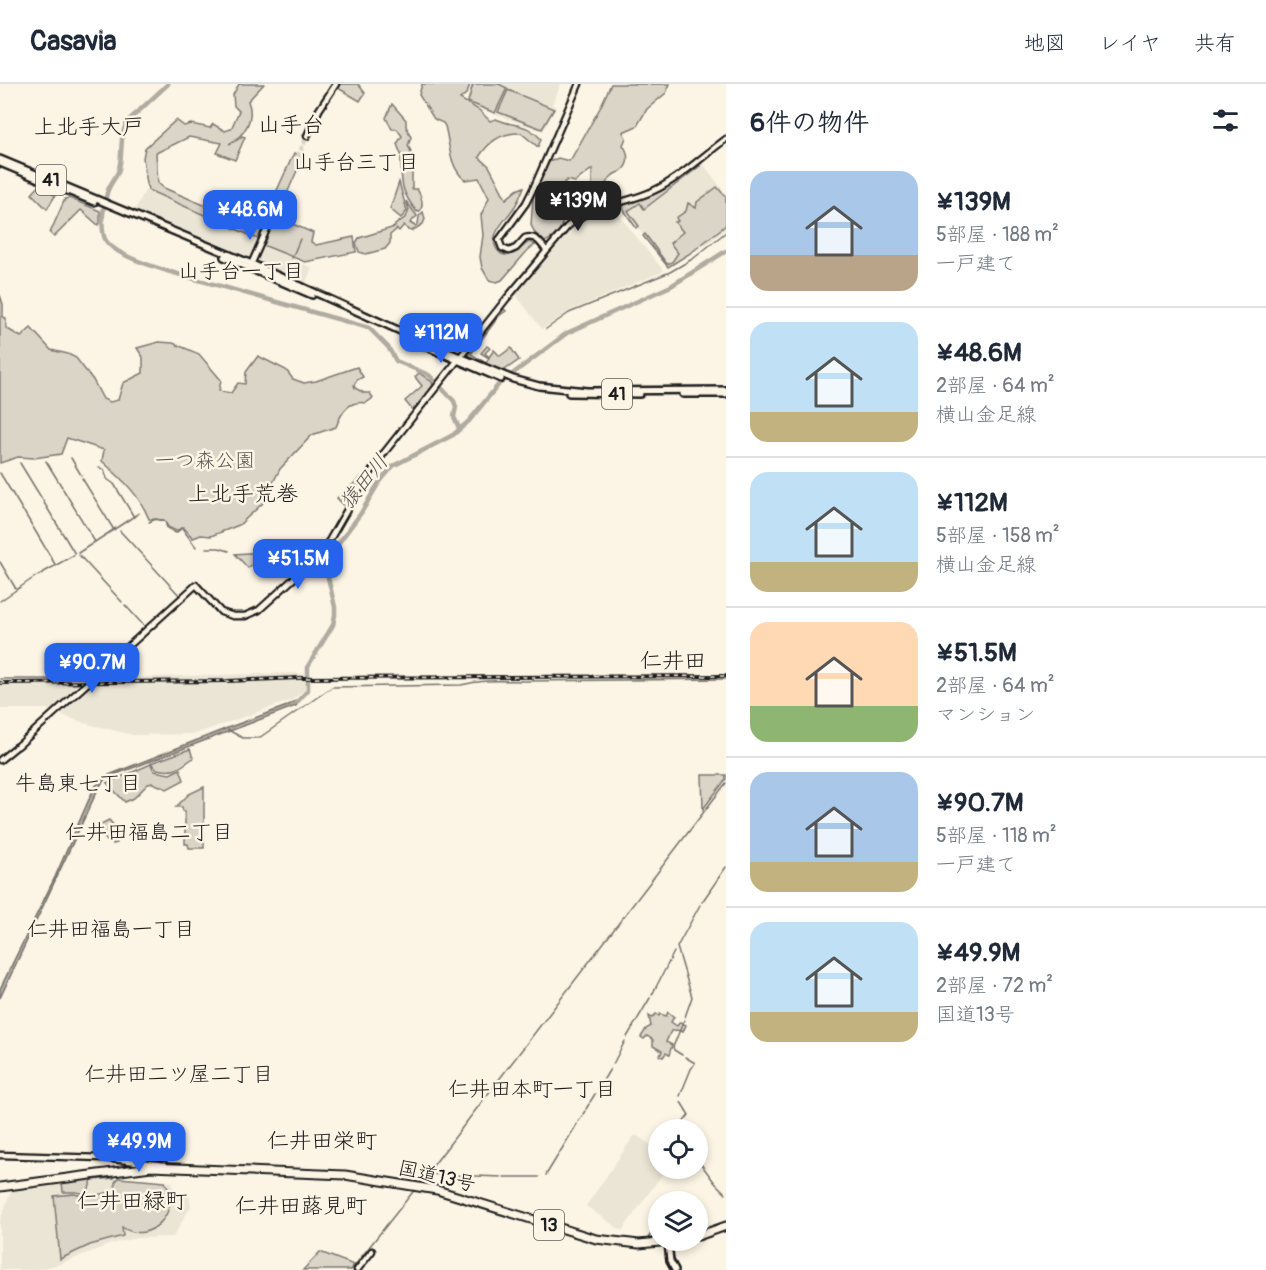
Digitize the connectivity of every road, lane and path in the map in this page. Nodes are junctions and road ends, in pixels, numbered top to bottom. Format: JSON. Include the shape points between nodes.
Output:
{"nodes":[{"id":1,"x":336,"y":84,"type":"edge"},
{"id":2,"x":579,"y":84,"type":"edge"},
{"id":3,"x":307,"y":136,"type":"tunnel mouth"},
{"id":4,"x":726,"y":139,"type":"edge"},
{"id":5,"x":0,"y":161,"type":"edge"},
{"id":6,"x":270,"y":222,"type":"tunnel mouth"},
{"id":7,"x":546,"y":250,"type":"junction"},
{"id":8,"x":251,"y":266,"type":"junction"},
{"id":9,"x":459,"y":359,"type":"junction"},
{"id":10,"x":726,"y":392,"type":"edge"},
{"id":11,"x":0,"y":760,"type":"edge"},
{"id":12,"x":0,"y":1155,"type":"edge"},
{"id":13,"x":114,"y":1159,"type":"junction"},
{"id":14,"x":169,"y":1167,"type":"junction"},
{"id":15,"x":120,"y":1170,"type":"junction"},
{"id":16,"x":0,"y":1187,"type":"edge"},
{"id":17,"x":726,"y":1226,"type":"edge"},
{"id":18,"x":708,"y":1232,"type":"edge"},
{"id":19,"x":648,"y":1244,"type":"edge"},
{"id":20,"x":372,"y":1251,"type":"dead end"},
{"id":21,"x":669,"y":1251,"type":"edge"},
{"id":22,"x":357,"y":1270,"type":"edge"},
{"id":23,"x":675,"y":1270,"type":"edge"}],
"edges":[{"from":1,"to":3,"type":"street"},
{"from":2,"to":7,"type":"street","via":[[526,203],[499,240],[501,247],[509,251],[532,237]]},
{"from":4,"to":7,"type":"street","via":[[659,188],[580,217]]},
{"from":5,"to":8,"type":"main road","number":"41"},
{"from":6,"to":8,"type":"street"},
{"from":7,"to":9,"type":"street"},
{"from":8,"to":9,"type":"main road","number":"41"},
{"from":9,"to":10,"type":"main road","number":"41","via":[[500,377],[539,386],[587,391]]},
{"from":9,"to":11,"type":"street","bridge":true,"via":[[372,470],[323,550],[259,610],[245,616],[228,615],[196,585]]},
{"from":12,"to":13,"type":"street"},
{"from":13,"to":14,"type":"street"},
{"from":13,"to":15,"type":"street"},
{"from":14,"to":15,"type":"highway","name":"国道13号","number":"13"},
{"from":14,"to":19,"type":"highway","name":"国道13号","number":"13","via":[[333,1174],[418,1186],[596,1239]]},
{"from":15,"to":16,"type":"highway","name":"国道13号","number":"13"},
{"from":17,"to":18,"type":"highway"},
{"from":20,"to":22,"type":"street"},
{"from":21,"to":23,"type":"main road"}]}
